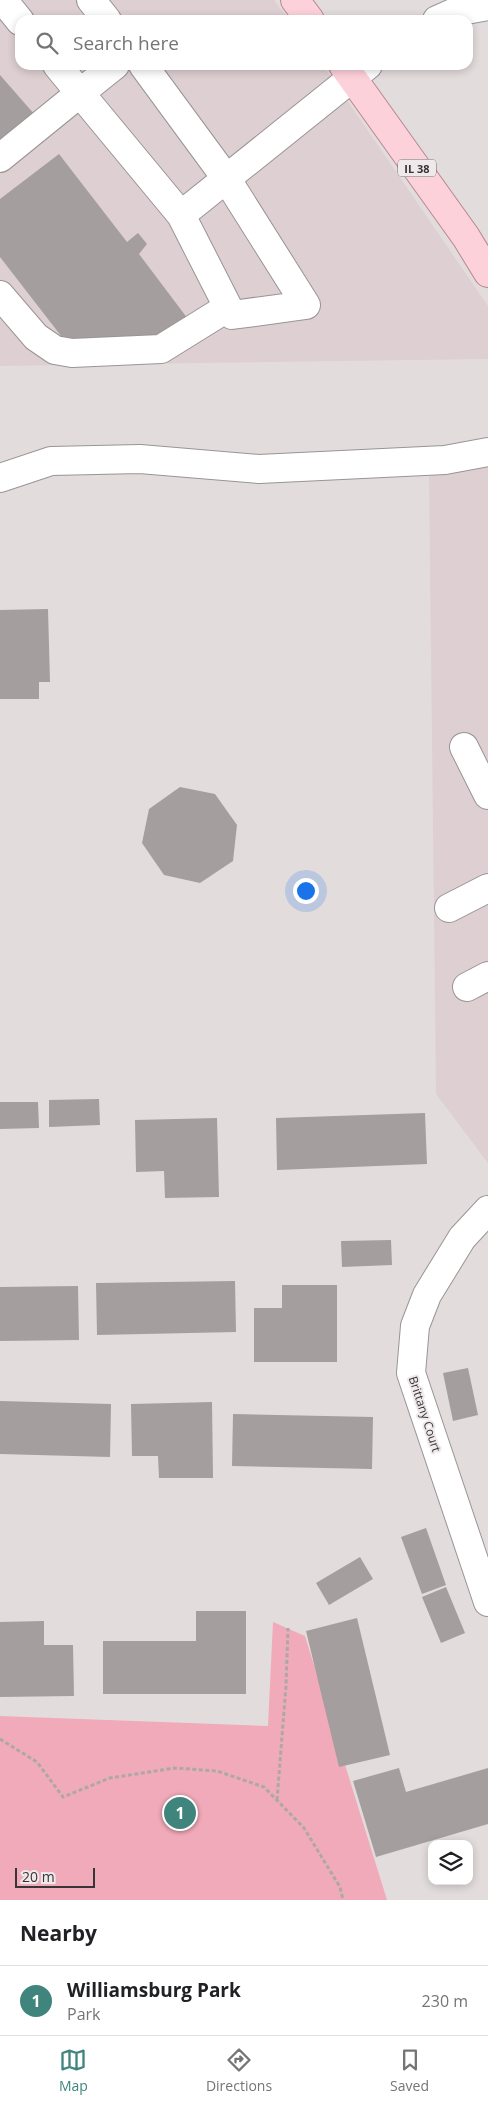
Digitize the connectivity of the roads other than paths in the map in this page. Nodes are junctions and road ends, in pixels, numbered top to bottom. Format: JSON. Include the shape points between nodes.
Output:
{"nodes":[{"id":1,"x":2,"y":0,"type":"edge"},
{"id":2,"x":91,"y":0,"type":"edge"},
{"id":3,"x":295,"y":0,"type":"edge"},
{"id":4,"x":488,"y":6,"type":"edge"},
{"id":5,"x":15,"y":15,"type":"edge"},
{"id":6,"x":103,"y":15,"type":"edge"},
{"id":7,"x":306,"y":15,"type":"edge"},
{"id":8,"x":448,"y":15,"type":"edge"},
{"id":9,"x":61,"y":70,"type":"edge"},
{"id":10,"x":109,"y":70,"type":"edge"},
{"id":11,"x":147,"y":70,"type":"edge"},
{"id":12,"x":353,"y":70,"type":"edge"},
{"id":13,"x":355,"y":70,"type":"edge"},
{"id":14,"x":80,"y":93,"type":"junction"},
{"id":15,"x":0,"y":158,"type":"edge"},
{"id":16,"x":226,"y":178,"type":"junction"},
{"id":17,"x":181,"y":215,"type":"junction"},
{"id":18,"x":488,"y":273,"type":"edge"},
{"id":19,"x":0,"y":295,"type":"edge"},
{"id":20,"x":227,"y":308,"type":"junction"},
{"id":21,"x":488,"y":452,"type":"edge"},
{"id":22,"x":0,"y":478,"type":"edge"},
{"id":23,"x":464,"y":747,"type":"dead end"},
{"id":24,"x":488,"y":794,"type":"edge"},
{"id":25,"x":488,"y":888,"type":"edge"},
{"id":26,"x":449,"y":908,"type":"dead end"},
{"id":27,"x":488,"y":1210,"type":"edge"},
{"id":28,"x":488,"y":1602,"type":"edge"}],
"edges":[{"from":1,"to":5,"type":"street"},
{"from":2,"to":6,"type":"street"},
{"from":3,"to":7,"type":"main road"},
{"from":4,"to":8,"type":"street"},
{"from":9,"to":14,"type":"street"},
{"from":10,"to":14,"type":"street"},
{"from":11,"to":16,"type":"street"},
{"from":12,"to":16,"type":"street"},
{"from":13,"to":18,"type":"main road","number":"IL 38"},
{"from":14,"to":15,"type":"street"},
{"from":14,"to":17,"type":"street"},
{"from":16,"to":17,"type":"street"},
{"from":16,"to":20,"type":"street","via":[[306,305],[232,315]]},
{"from":17,"to":20,"type":"street"},
{"from":19,"to":20,"type":"street","via":[[36,337],[55,350],[72,353],[161,350]]},
{"from":21,"to":22,"type":"street","via":[[445,460],[259,469],[140,459],[51,461]]},
{"from":23,"to":24,"type":"street"},
{"from":25,"to":26,"type":"street"},
{"from":27,"to":28,"type":"street","name":"Brittany Court","via":[[462,1238],[427,1295],[415,1326],[411,1373]]}]}
